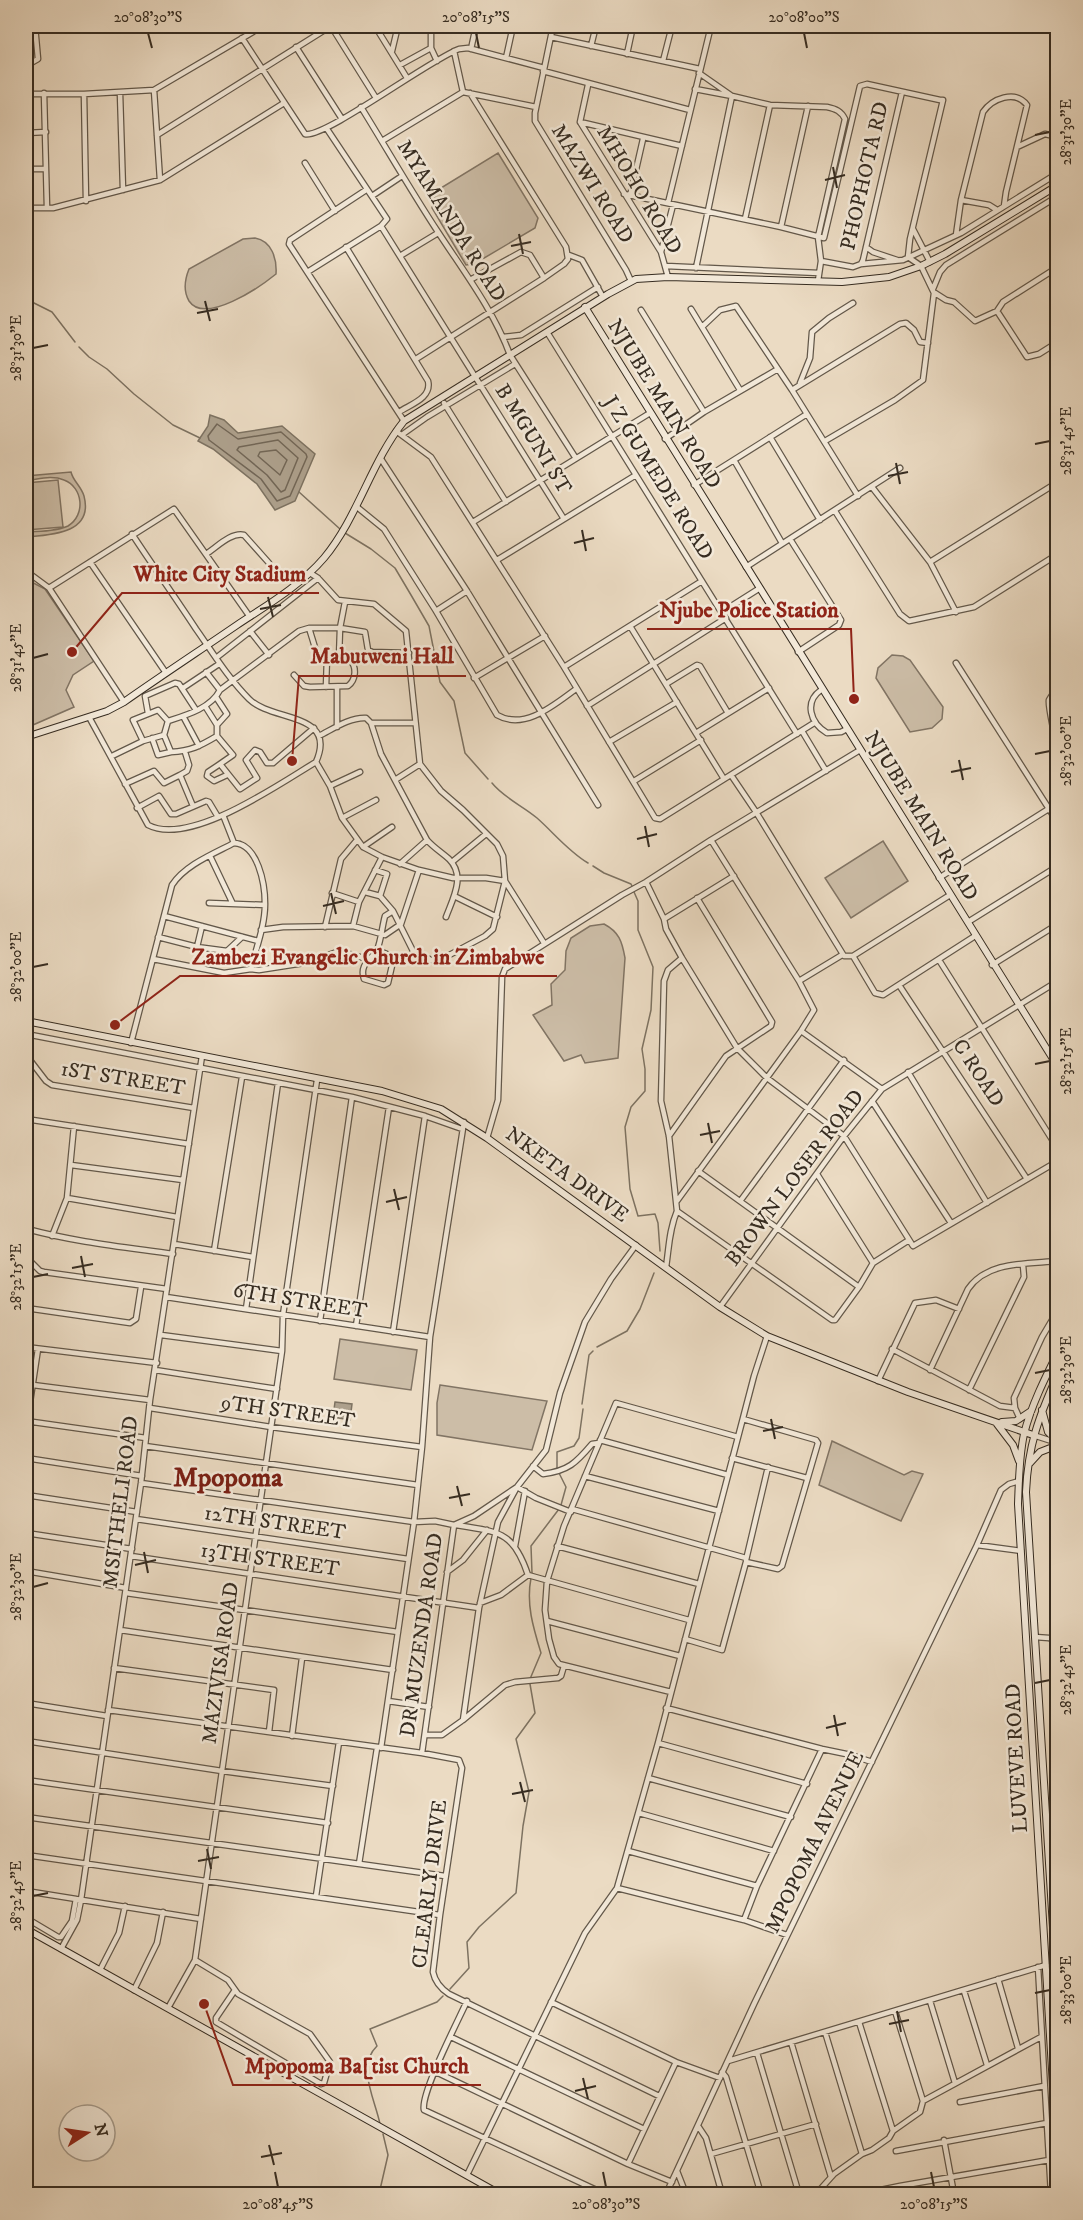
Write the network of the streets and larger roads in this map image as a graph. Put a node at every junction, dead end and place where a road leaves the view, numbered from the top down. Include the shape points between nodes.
1 (34, 26) edge
2 (263, 26) edge
3 (331, 26) edge
4 (375, 26) edge
5 (398, 26) edge
6 (431, 26) edge
7 (476, 26) edge
8 (513, 26) edge
9 (553, 26) edge
10 (596, 26) edge
11 (633, 26) edge
12 (672, 26) edge
13 (711, 26) edge
14 (551, 37) junction
15 (242, 38) junction
16 (591, 46) junction
17 (296, 47) junction
18 (431, 48) junction
19 (471, 49) junction
20 (392, 51) junction
21 (454, 51) junction
22 (627, 54) junction
23 (506, 58) junction
24 (436, 61) junction
25 (663, 61) junction
26 (26, 63) edge
27 (400, 65) junction
28 (262, 69) junction
29 (543, 70) junction
30 (699, 71) junction
31 (407, 78) junction
32 (588, 85) junction
33 (695, 89) junction
34 (154, 90) junction
35 (463, 92) junction
36 (902, 92) junction
37 (44, 93) junction
38 (120, 93) junction
39 (470, 93) junction
40 (26, 94) edge
41 (84, 94) junction
42 (732, 96) junction
43 (376, 98) junction
44 (284, 103) junction
45 (770, 105) junction
46 (808, 106) junction
47 (361, 107) junction
48 (536, 107) junction
49 (690, 110) junction
50 (342, 119) junction
51 (580, 122) junction
52 (327, 129) junction
53 (46, 132) junction
54 (26, 133) edge
55 (157, 135) junction
56 (1058, 137) edge
57 (644, 139) junction
58 (382, 141) junction
59 (682, 146) junction
60 (1017, 147) junction
61 (305, 163) dead end
62 (26, 169) edge
63 (46, 169) junction
64 (1058, 173) edge
65 (402, 176) junction
66 (160, 180) junction
67 (1058, 185) edge
68 (123, 190) junction
69 (366, 190) junction
70 (627, 195) junction
71 (372, 196) junction
72 (1058, 196) edge
73 (962, 200) junction
74 (86, 201) junction
75 (670, 204) junction
76 (1004, 206) junction
77 (26, 208) edge
78 (46, 208) junction
79 (997, 210) junction
80 (335, 211) junction
81 (707, 213) junction
82 (745, 219) junction
83 (381, 226) junction
84 (781, 227) junction
85 (913, 229) junction
86 (438, 233) junction
87 (956, 235) junction
88 (818, 237) junction
89 (346, 247) junction
90 (866, 247) junction
91 (925, 250) junction
92 (661, 252) junction
93 (568, 255) junction
94 (400, 256) junction
95 (908, 257) junction
96 (821, 261) junction
97 (899, 261) junction
98 (930, 262) junction
99 (859, 265) junction
100 (666, 266) junction
101 (921, 266) junction
102 (1058, 267) edge
103 (696, 268) junction
104 (309, 271) junction
105 (668, 277) junction
106 (818, 277) junction
107 (544, 278) junction
108 (636, 279) junction
109 (470, 280) junction
110 (598, 287) junction
111 (934, 291) junction
112 (603, 297) junction
113 (853, 303) dead end
114 (585, 307) junction
115 (691, 309) dead end
116 (642, 310) dead end
117 (997, 312) junction
118 (489, 313) junction
119 (702, 327) junction
120 (547, 332) junction
121 (451, 337) junction
122 (503, 337) junction
123 (1058, 342) edge
124 (928, 343) junction
125 (510, 355) junction
126 (416, 359) junction
127 (515, 364) junction
128 (778, 369) junction
129 (475, 376) junction
130 (480, 385) junction
131 (799, 385) junction
132 (740, 390) junction
133 (792, 390) junction
134 (441, 398) junction
135 (445, 405) junction
136 (399, 412) junction
137 (704, 412) junction
138 (650, 413) junction
139 (807, 414) junction
140 (404, 421) junction
141 (400, 433) junction
142 (611, 435) junction
143 (770, 437) junction
144 (665, 439) junction
145 (825, 441) junction
146 (575, 457) junction
147 (381, 459) junction
148 (734, 460) junction
149 (900, 468) dead end
150 (636, 475) junction
151 (540, 480) junction
152 (1058, 482) edge
153 (694, 485) junction
154 (872, 487) junction
155 (858, 496) junction
156 (506, 502) junction
157 (357, 507) junction
158 (836, 511) junction
159 (564, 519) junction
160 (820, 520) junction
161 (473, 522) junction
162 (132, 534) junction
163 (790, 539) junction
164 (782, 543) junction
165 (206, 554) junction
166 (1058, 554) edge
167 (497, 560) junction
168 (90, 562) junction
169 (930, 562) junction
170 (269, 563) dead end
171 (746, 567) junction
172 (26, 571) edge
173 (310, 573) junction
174 (318, 578) junction
175 (702, 581) junction
176 (49, 588) junction
177 (760, 588) junction
178 (467, 591) junction
179 (345, 602) junction
180 (436, 611) junction
181 (722, 612) junction
182 (956, 612) junction
183 (250, 617) junction
184 (726, 618) junction
185 (630, 626) junction
186 (309, 628) junction
187 (340, 628) junction
188 (250, 631) junction
189 (544, 636) junction
190 (207, 645) junction
191 (798, 652) junction
192 (409, 653) junction
193 (268, 655) junction
194 (327, 657) junction
195 (216, 658) junction
196 (339, 658) junction
197 (508, 658) junction
198 (956, 663) dead end
199 (219, 664) junction
200 (654, 664) junction
201 (564, 668) junction
202 (206, 672) junction
203 (166, 673) junction
204 (294, 675) dead end
205 (474, 678) junction
206 (233, 680) junction
207 (666, 684) junction
208 (326, 687) junction
209 (337, 687) junction
210 (1058, 687) edge
211 (183, 688) junction
212 (769, 688) junction
213 (576, 689) junction
214 (220, 690) junction
215 (821, 690) junction
216 (216, 697) junction
217 (124, 702) junction
218 (677, 702) junction
219 (205, 706) junction
220 (587, 706) junction
221 (196, 710) junction
222 (148, 713) junction
223 (728, 713) junction
224 (542, 714) junction
225 (183, 716) junction
226 (89, 717) junction
227 (168, 722) junction
228 (370, 723) junction
229 (415, 723) junction
230 (814, 723) junction
231 (217, 725) junction
232 (337, 726) junction
233 (1056, 726) edge
234 (314, 728) junction
235 (847, 729) junction
236 (799, 732) junction
237 (696, 733) junction
238 (164, 735) junction
239 (217, 736) junction
240 (319, 736) junction
241 (26, 737) edge
242 (152, 738) junction
243 (701, 740) junction
244 (143, 741) junction
245 (609, 742) junction
246 (1056, 742) edge
247 (199, 746) junction
248 (860, 750) junction
249 (171, 752) junction
250 (184, 752) junction
251 (112, 756) junction
252 (316, 762) junction
253 (220, 764) junction
254 (420, 764) junction
255 (826, 771) junction
256 (360, 772) dead end
257 (180, 775) junction
258 (227, 775) junction
259 (731, 775) junction
260 (724, 779) junction
261 (395, 780) junction
262 (634, 781) junction
263 (164, 783) junction
264 (125, 784) junction
265 (330, 786) junction
266 (159, 796) junction
267 (376, 801) dead end
268 (1058, 803) edge
269 (598, 805) dead end
270 (193, 806) junction
271 (137, 808) junction
272 (1048, 808) junction
273 (756, 812) junction
274 (221, 816) junction
275 (342, 818) junction
276 (1058, 824) edge
277 (392, 827) dead end
278 (486, 834) junction
279 (357, 840) junction
280 (427, 840) junction
281 (711, 840) junction
282 (234, 843) junction
283 (363, 847) junction
284 (210, 856) junction
285 (382, 857) junction
286 (452, 862) junction
287 (400, 864) junction
288 (1058, 866) edge
289 (375, 870) junction
290 (419, 870) junction
291 (734, 876) junction
292 (939, 878) junction
293 (458, 879) junction
294 (505, 882) junction
295 (646, 882) junction
296 (365, 892) junction
297 (332, 893) junction
298 (950, 895) junction
299 (380, 896) junction
300 (454, 896) junction
301 (697, 898) junction
302 (232, 902) junction
303 (209, 903) dead end
304 (359, 903) junction
305 (265, 904) junction
306 (393, 911) junction
307 (164, 916) junction
308 (446, 917) dead end
309 (497, 917) junction
310 (664, 919) junction
311 (968, 922) junction
312 (401, 924) junction
313 (1058, 924) edge
314 (202, 926) junction
315 (353, 926) junction
316 (325, 927) junction
317 (261, 930) junction
318 (380, 935) junction
319 (975, 936) junction
320 (158, 937) junction
321 (242, 937) junction
322 (258, 941) junction
323 (544, 944) junction
324 (197, 947) junction
325 (377, 950) junction
326 (842, 955) junction
327 (853, 956) junction
328 (682, 958) junction
329 (153, 959) junction
330 (367, 959) junction
331 (939, 960) junction
332 (992, 965) junction
333 (251, 969) junction
334 (799, 981) junction
335 (1058, 981) edge
336 (899, 985) junction
337 (1018, 1006) junction
338 (28, 1022) edge
339 (982, 1028) junction
340 (801, 1031) junction
341 (26, 1036) edge
342 (131, 1043) junction
343 (737, 1048) junction
344 (945, 1052) junction
345 (26, 1055) edge
346 (202, 1056) junction
347 (844, 1060) junction
348 (1057, 1067) edge
349 (200, 1069) junction
350 (908, 1072) junction
351 (242, 1077) junction
352 (767, 1078) junction
353 (317, 1080) junction
354 (278, 1083) junction
355 (882, 1089) junction
356 (316, 1090) junction
357 (352, 1097) junction
358 (872, 1101) junction
359 (389, 1107) junction
360 (194, 1108) junction
361 (810, 1109) junction
362 (425, 1116) junction
363 (26, 1119) edge
364 (74, 1126) junction
365 (463, 1126) junction
366 (669, 1136) junction
367 (844, 1136) junction
368 (487, 1138) junction
369 (189, 1144) junction
370 (1058, 1149) edge
371 (1058, 1161) edge
372 (71, 1165) junction
373 (699, 1171) junction
374 (818, 1173) junction
375 (1027, 1179) junction
376 (183, 1180) junction
377 (67, 1198) junction
378 (741, 1200) junction
379 (677, 1201) junction
380 (987, 1203) junction
381 (26, 1208) edge
382 (678, 1211) junction
383 (177, 1217) junction
384 (26, 1221) edge
385 (951, 1223) junction
386 (777, 1228) junction
387 (26, 1232) edge
388 (52, 1236) junction
389 (909, 1240) junction
390 (174, 1244) junction
391 (636, 1245) junction
392 (214, 1251) junction
393 (173, 1254) junction
394 (26, 1257) edge
395 (253, 1257) junction
396 (1058, 1261) edge
397 (873, 1263) junction
398 (751, 1264) junction
399 (1023, 1265) junction
400 (666, 1267) junction
401 (141, 1287) junction
402 (859, 1287) junction
403 (167, 1290) junction
404 (166, 1297) junction
405 (720, 1307) junction
406 (26, 1308) edge
407 (246, 1309) junction
408 (959, 1309) junction
409 (1058, 1310) edge
410 (283, 1315) junction
411 (320, 1321) junction
412 (356, 1326) junction
413 (393, 1332) junction
414 (161, 1335) junction
415 (767, 1336) junction
416 (430, 1337) junction
417 (26, 1347) edge
418 (38, 1349) junction
419 (891, 1349) junction
420 (282, 1351) junction
421 (1058, 1352) edge
422 (156, 1363) junction
423 (155, 1370) junction
424 (930, 1370) junction
425 (1058, 1374) edge
426 (878, 1381) junction
427 (33, 1385) junction
428 (277, 1389) junction
429 (969, 1390) junction
430 (150, 1401) junction
431 (150, 1408) junction
432 (1015, 1408) junction
433 (1042, 1409) junction
434 (1032, 1411) junction
435 (743, 1419) junction
436 (1020, 1419) junction
437 (27, 1421) edge
438 (995, 1422) junction
439 (271, 1427) junction
440 (26, 1429) edge
441 (1025, 1433) junction
442 (1033, 1436) junction
443 (738, 1437) junction
444 (146, 1438) junction
445 (599, 1441) junction
446 (1058, 1443) edge
447 (145, 1446) junction
448 (422, 1447) junction
449 (26, 1458) edge
450 (732, 1458) junction
451 (1020, 1461) junction
452 (265, 1464) junction
453 (533, 1466) junction
454 (768, 1467) junction
455 (1027, 1468) junction
456 (728, 1475) junction
457 (142, 1476) junction
458 (585, 1476) junction
459 (807, 1478) junction
460 (1019, 1480) junction
461 (141, 1483) junction
462 (418, 1485) junction
463 (517, 1487) junction
464 (525, 1491) junction
465 (26, 1495) edge
466 (261, 1500) junction
467 (571, 1510) junction
468 (718, 1511) junction
469 (137, 1512) junction
470 (136, 1519) junction
471 (414, 1522) junction
472 (454, 1525) junction
473 (487, 1530) junction
474 (495, 1532) junction
475 (26, 1533) edge
476 (255, 1537) junction
477 (557, 1545) junction
478 (977, 1545) junction
479 (515, 1546) junction
480 (709, 1548) junction
481 (132, 1549) junction
482 (1021, 1551) junction
483 (131, 1556) junction
484 (408, 1559) junction
485 (746, 1560) junction
486 (26, 1572) edge
487 (447, 1572) junction
488 (250, 1574) junction
489 (528, 1575) junction
490 (547, 1581) junction
491 (699, 1584) junction
492 (126, 1590) junction
493 (404, 1596) junction
494 (442, 1602) junction
495 (480, 1605) junction
496 (245, 1610) junction
497 (689, 1620) junction
498 (548, 1621) junction
499 (120, 1630) junction
500 (398, 1632) junction
501 (1034, 1637) junction
502 (685, 1639) junction
503 (1058, 1642) edge
504 (240, 1649) junction
505 (680, 1656) junction
506 (302, 1658) junction
507 (564, 1666) junction
508 (114, 1668) junction
509 (393, 1670) junction
510 (234, 1685) junction
511 (671, 1692) junction
512 (388, 1701) junction
513 (26, 1703) edge
514 (429, 1707) junction
515 (666, 1708) junction
516 (108, 1710) junction
517 (107, 1716) junction
518 (463, 1720) junction
519 (228, 1727) junction
520 (269, 1732) junction
521 (425, 1735) junction
522 (292, 1736) junction
523 (26, 1741) edge
524 (339, 1742) junction
525 (658, 1743) junction
526 (379, 1748) junction
527 (822, 1749) junction
528 (422, 1753) junction
529 (102, 1754) junction
530 (872, 1762) junction
531 (222, 1772) junction
532 (648, 1778) junction
533 (26, 1780) edge
534 (807, 1784) junction
535 (333, 1786) junction
536 (97, 1790) junction
537 (217, 1808) junction
538 (639, 1813) junction
539 (26, 1817) edge
540 (791, 1817) junction
541 (328, 1823) junction
542 (91, 1827) junction
543 (212, 1844) junction
544 (628, 1851) junction
545 (774, 1851) junction
546 (26, 1855) edge
547 (323, 1860) junction
548 (86, 1864) junction
549 (359, 1864) junction
550 (445, 1876) junction
551 (207, 1881) junction
552 (757, 1886) junction
553 (617, 1888) junction
554 (26, 1891) edge
555 (316, 1896) junction
556 (78, 1899) junction
557 (125, 1906) junction
558 (163, 1912) junction
559 (440, 1916) junction
560 (26, 1918) edge
561 (201, 1919) junction
562 (744, 1920) junction
563 (26, 1929) edge
564 (787, 1935) junction
565 (61, 1949) junction
566 (195, 1960) junction
567 (1046, 1965) junction
568 (1038, 1967) junction
569 (100, 1971) junction
570 (998, 1979) junction
571 (134, 1990) junction
572 (235, 1990) junction
573 (964, 1990) junction
574 (466, 2001) junction
575 (930, 2001) junction
576 (551, 2002) junction
577 (168, 2008) junction
578 (1058, 2008) edge
579 (895, 2011) junction
580 (859, 2022) junction
581 (825, 2032) junction
582 (535, 2034) junction
583 (451, 2037) junction
584 (1041, 2037) junction
585 (791, 2042) junction
586 (1018, 2048) junction
587 (757, 2053) junction
588 (728, 2061) junction
589 (676, 2062) junction
590 (987, 2065) junction
591 (519, 2069) junction
592 (436, 2072) junction
593 (722, 2072) junction
594 (720, 2078) junction
595 (955, 2083) junction
596 (1044, 2086) junction
597 (659, 2096) junction
598 (923, 2101) junction
599 (960, 2102) dead end
600 (502, 2103) junction
601 (1047, 2123) junction
602 (816, 2124) junction
603 (698, 2126) junction
604 (644, 2129) junction
605 (893, 2131) junction
606 (780, 2133) junction
607 (486, 2138) junction
608 (944, 2140) junction
609 (746, 2143) junction
610 (896, 2151) dead end
611 (711, 2154) junction
612 (862, 2154) junction
613 (1049, 2160) junction
614 (628, 2164) junction
615 (1058, 2169) edge
616 (677, 2171) junction
617 (467, 2175) junction
618 (951, 2176) junction
619 (831, 2177) junction
620 (672, 2182) junction
621 (500, 2194) edge
622 (605, 2194) edge
623 (666, 2194) edge
624 (686, 2194) edge
625 (722, 2194) edge
626 (761, 2194) edge
627 (799, 2194) edge
628 (816, 2194) edge
629 (861, 2194) edge
630 (954, 2194) edge
631 (1051, 2194) edge

1 - 26 street via 39,55 35,61
2 - 15 street
3 - 17 street
3 - 43 street
4 - 20 street
5 - 20 street
6 - 18 street
7 - 19 street
8 - 23 street
9 - 14 street, MAZWI ROAD
10 - 16 street
11 - 22 street
12 - 25 street
13 - 30 street
14 - 16 street
14 - 29 street, MAZWI ROAD
15 - 28 street
15 - 34 street
16 - 22 street
17 - 28 street
17 - 50 street
18 - 24 street
18 - 27 street
19 - 21 street
19 - 23 street
20 - 27 street
21 - 24 street
21 - 35 street
22 - 25 street
23 - 29 street
24 - 31 street
25 - 30 street
27 - 31 street
28 - 44 street
28 - 55 street
29 - 32 street
29 - 48 street, MAZWI ROAD
30 - 33 street
30 - 42 street
31 - 43 street
32 - 49 street
32 - 51 street, MHOHO ROAD
33 - 42 street
33 - 49 street
34 - 38 street
34 - 55 street
35 - 39 street
35 - 58 street
36 - 85 street via 943,100
36 - 88 street via 860,86 826,237
36 - 90 street, PHOPHOTA RD
37 - 40 street
37 - 41 street
37 - 53 street
38 - 41 street
38 - 68 street
39 - 48 street
39 - 93 street
41 - 74 street
42 - 45 street
42 - 81 street
43 - 47 street
44 - 52 street via 304,134
44 - 66 street
45 - 46 street
45 - 82 street
46 - 84 street
46 - 88 street via 837,110 845,119
47 - 50 street
47 - 58 street, MYAMANDA ROAD
48 - 108 street, MAZWI ROAD via 537,126 631,281
49 - 59 street
50 - 52 street
51 - 57 street
51 - 70 street, MHOHO ROAD
52 - 69 street
53 - 54 street
53 - 63 street
55 - 66 street
56 - 60 street via 1045,134
57 - 59 street
57 - 70 street
58 - 65 street, MYAMANDA ROAD
59 - 75 street
60 - 73 street via 1026,105 1020,99 1005,96 984,110
60 - 76 street
61 - 80 street
62 - 63 street
63 - 78 street
64 - 76 street
65 - 71 street
65 - 86 street, MYAMANDA ROAD
66 - 68 street
67 - 98 street
68 - 74 street
69 - 71 street
69 - 80 street
70 - 75 street
70 - 92 street, MHOHO ROAD
71 - 83 street, B MGUNI ST via 387,219
72 - 111 street via 946,265
73 - 79 street
73 - 87 street
74 - 78 street
75 - 81 street
75 - 92 street
76 - 79 street
77 - 78 street
79 - 87 street
80 - 104 street via 289,242
81 - 82 street
81 - 103 street
82 - 84 street
83 - 89 street
83 - 94 street, B MGUNI ST
84 - 88 street
85 - 91 street
85 - 95 street
86 - 94 street
86 - 109 street, MYAMANDA ROAD
87 - 91 street
88 - 96 street
89 - 104 street
89 - 126 street
90 - 97 street
90 - 99 street, PHOPHOTA RD
91 - 95 street
91 - 98 street
92 - 100 street, MHOHO ROAD
93 - 107 street via 564,264
93 - 110 street via 582,260
94 - 121 street, B MGUNI ST
95 - 97 street
95 - 101 street
96 - 99 street
96 - 106 street
97 - 99 street
98 - 101 street
100 - 103 street
100 - 105 street, MHOHO ROAD
101 - 106 street via 875,279
101 - 111 street
102 - 117 street via 1003,302
103 - 106 street
104 - 136 street
105 - 106 street
105 - 108 street
107 - 109 street via 530,255 521,252
107 - 118 street
108 - 112 street
109 - 118 street, MYAMANDA ROAD
110 - 112 street
110 - 122 street via 521,335
111 - 117 street via 954,302 972,320
111 - 124 street
112 - 114 street
113 - 131 street via 812,332 810,358
114 - 120 street
114 - 138 street, NJUBE MAIN ROAD
115 - 119 street
116 - 137 street
117 - 123 street via 1027,357
118 - 121 street
118 - 122 street, MYAMANDA ROAD
119 - 128 street via 720,310 736,306
119 - 132 street
120 - 125 street
120 - 142 street, J Z GUMEDE ROAD
121 - 126 street
121 - 129 street, B MGUNI ST
122 - 125 street, MYAMANDA ROAD
124 - 131 street via 920,342 906,323 900,324
124 - 145 street via 923,380
125 - 127 street, MYAMANDA ROAD
125 - 129 street
126 - 136 street via 429,381 428,392
127 - 130 street
127 - 146 street, MYAMANDA ROAD
128 - 132 street
128 - 133 street
129 - 130 street, B MGUNI ST
129 - 134 street
130 - 135 street
130 - 151 street, B MGUNI ST
131 - 133 street
132 - 137 street
133 - 139 street
134 - 135 street
134 - 140 street
135 - 141 street
135 - 156 street
136 - 140 street
137 - 144 street
138 - 142 street
138 - 144 street, NJUBE MAIN ROAD
139 - 143 street
139 - 145 street
140 - 141 street
141 - 147 street
141 - 161 street via 428,454
142 - 146 street
142 - 150 street, J Z GUMEDE ROAD
143 - 148 street
143 - 160 street
144 - 153 street, NJUBE MAIN ROAD
145 - 155 street
146 - 151 street
147 - 157 street
147 - 178 street
148 - 153 street
148 - 164 street
149 - 154 street
150 - 159 street
150 - 175 street, J Z GUMEDE ROAD
151 - 156 street
151 - 159 street, B MGUNI ST
152 - 169 street
153 - 171 street, NJUBE MAIN ROAD
154 - 155 street
154 - 169 street
155 - 158 street
156 - 161 street
157 - 173 street
157 - 180 street via 384,529
158 - 160 street
158 - 182 street via 905,620
159 - 167 street
160 - 163 street
161 - 167 street
162 - 165 street via 174,508
162 - 168 street
162 - 190 street
163 - 164 street
163 - 191 street via 841,620
164 - 171 street
165 - 170 street via 241,533
165 - 183 street
166 - 182 street via 974,607
167 - 189 street
168 - 176 street
168 - 203 street
169 - 182 street
171 - 177 street, NJUBE MAIN ROAD
172 - 176 street
173 - 174 street
173 - 183 street
174 - 179 street
174 - 188 street
175 - 181 street, J Z GUMEDE ROAD
175 - 185 street
176 - 217 street
177 - 181 street
177 - 191 street, NJUBE MAIN ROAD
178 - 180 street
178 - 197 street
179 - 187 street
179 - 192 street via 374,604 403,627
180 - 205 street
181 - 184 street, J Z GUMEDE ROAD
183 - 190 street
184 - 200 street
184 - 212 street, J Z GUMEDE ROAD
185 - 200 street
185 - 201 street
186 - 187 street
186 - 193 street
186 - 194 street via 316,654
187 - 192 street via 365,632 366,645 372,652
187 - 196 street
188 - 193 street
188 - 195 street
189 - 197 street
189 - 201 street
190 - 195 street
190 - 203 street
191 - 215 street, NJUBE MAIN ROAD
192 - 229 street
193 - 206 street
194 - 196 street
194 - 208 street
195 - 199 street
196 - 209 street via 352,661 355,678 351,685
197 - 205 street
197 - 224 street
198 - 272 street
199 - 202 street
199 - 206 street
200 - 207 street
200 - 220 street
201 - 213 street
202 - 211 street
202 - 214 street
203 - 217 street
204 - 208 street via 304,686
205 - 224 street via 496,716 522,719
206 - 214 street
206 - 234 street via 266,711 298,719
207 - 218 street
207 - 223 street via 700,666
208 - 209 street
209 - 232 street
210 - 233 street via 1049,700
211 - 221 street
211 - 222 street via 175,683 145,696
212 - 223 street
212 - 236 street, J Z GUMEDE ROAD
213 - 220 street
213 - 224 street
214 - 216 street
215 - 230 street via 811,699
215 - 235 street, NJUBE MAIN ROAD
216 - 219 street
216 - 231 street via 227,714
217 - 226 street
218 - 237 street
218 - 245 street
219 - 221 street
219 - 231 street
220 - 245 street
221 - 225 street
222 - 227 street via 158,710
222 - 244 street via 133,720
223 - 237 street
224 - 269 street
225 - 227 street
225 - 247 street
226 - 241 street
226 - 251 street
227 - 238 street
228 - 229 street
228 - 232 street via 360,718
228 - 261 street
229 - 254 street
230 - 235 street via 827,733
230 - 236 street
231 - 239 street
232 - 240 street
233 - 246 street
234 - 240 street
234 - 258 street via 273,763 267,763 255,750 246,760 257,778 242,789
235 - 248 street, NJUBE MAIN ROAD
236 - 255 street, J Z GUMEDE ROAD
236 - 259 street
237 - 243 street
238 - 242 street
238 - 249 street
239 - 247 street
239 - 253 street via 233,754
240 - 252 street via 322,742
242 - 244 street
242 - 249 street via 158,755
243 - 260 street
243 - 262 street
244 - 251 street
245 - 262 street
247 - 250 street
248 - 255 street
248 - 292 street, NJUBE MAIN ROAD
249 - 250 street
250 - 257 street via 189,765
251 - 264 street
252 - 265 street
252 - 274 street
253 - 258 street
253 - 258 street via 207,776 214,781
254 - 261 street
254 - 278 street via 441,791
255 - 273 street
256 - 265 street
257 - 263 street
257 - 270 street
259 - 260 street
259 - 273 street
260 - 262 street via 657,819
261 - 280 street
263 - 264 street via 154,771
263 - 266 street
264 - 271 street
265 - 275 street
266 - 270 street via 171,814
266 - 271 street
267 - 275 street
268 - 272 street
270 - 274 street via 206,801
271 - 274 street via 148,825 162,831 194,828
272 - 276 street
272 - 292 street
273 - 281 street
273 - 326 street
274 - 282 street
275 - 279 street
277 - 283 street
278 - 286 street
278 - 294 street via 503,856
279 - 283 street
279 - 297 street via 341,859
280 - 286 street
280 - 287 street
281 - 291 street
281 - 295 street
282 - 284 street
282 - 305 street via 242,843 254,856
283 - 285 street
284 - 302 street
284 - 307 street via 177,878
285 - 287 street
285 - 289 street
286 - 293 street
287 - 290 street
288 - 311 street
289 - 296 street
289 - 299 street via 387,876
290 - 293 street
290 - 312 street
291 - 301 street
291 - 334 street
292 - 298 street, NJUBE MAIN ROAD
293 - 294 street
293 - 300 street
294 - 309 street
294 - 323 street
295 - 310 street
295 - 323 street
296 - 299 street
296 - 304 street
297 - 304 street
297 - 316 street
298 - 311 street, NJUBE MAIN ROAD
298 - 327 street
299 - 306 street
300 - 308 street
300 - 309 street
301 - 310 street
301 - 343 street via 772,1019 771,1026
302 - 303 street
302 - 305 street
304 - 315 street
305 - 317 street
306 - 312 street
306 - 318 street via 385,916
307 - 314 street
307 - 320 street
309 - 312 street via 491,932 440,960 413,951
310 - 328 street
311 - 319 street, NJUBE MAIN ROAD
312 - 318 street
313 - 332 street
314 - 321 street
314 - 324 street
315 - 316 street
315 - 318 street
316 - 317 street
317 - 322 street
318 - 325 street
319 - 331 street
319 - 332 street, NJUBE MAIN ROAD
320 - 324 street
320 - 329 street
321 - 322 street
321 - 324 street via 227,951
322 - 333 street
323 - 368 street via 503,972 498,1100
325 - 330 street
325 - 330 street via 394,957 387,984 362,977
326 - 327 street
326 - 334 street
327 - 336 street via 875,993 883,995
328 - 343 street
328 - 366 street via 668,970 664,981 661,1101
329 - 333 street via 224,973
329 - 342 street
330 - 333 street via 340,951 304,963
331 - 336 street
331 - 339 street
332 - 337 street, NJUBE MAIN ROAD
334 - 340 street via 814,1010
335 - 337 street, BROWN LOSER ROAD
336 - 344 street, C ROAD
337 - 339 street, BROWN LOSER ROAD
337 - 348 street, NJUBE MAIN ROAD
338 - 341 street
338 - 342 street, NKETA DRIVE
339 - 344 street, BROWN LOSER ROAD
339 - 370 street
340 - 347 street
340 - 352 street
341 - 349 street
342 - 346 street, NKETA DRIVE
343 - 352 street
343 - 366 street via 726,1056
344 - 350 street, BROWN LOSER ROAD
344 - 375 street, C ROAD
345 - 360 street, 1ST STREET via 52,1085
346 - 349 street, MSITHELI ROAD
346 - 353 street, NKETA DRIVE
347 - 355 street
347 - 361 street
349 - 351 street
349 - 360 street, MSITHELI ROAD
350 - 355 street, BROWN LOSER ROAD
350 - 380 street
351 - 354 street
351 - 392 street
352 - 361 street
352 - 373 street
353 - 356 street, MAZIVISA ROAD
353 - 365 street, NKETA DRIVE via 412,1099 441,1109
354 - 356 street
354 - 395 street
355 - 358 street, BROWN LOSER ROAD
356 - 357 street
356 - 410 street, MAZIVISA ROAD
357 - 359 street
357 - 411 street
358 - 367 street, BROWN LOSER ROAD
358 - 385 street
359 - 362 street
359 - 412 street
360 - 369 street, MSITHELI ROAD
361 - 367 street
361 - 378 street
362 - 365 street
362 - 413 street
363 - 364 street
364 - 369 street
364 - 372 street
365 - 368 street, NKETA DRIVE
365 - 416 street
366 - 379 street
367 - 374 street, BROWN LOSER ROAD
367 - 389 street
368 - 391 street, NKETA DRIVE
369 - 376 street, MSITHELI ROAD
371 - 375 street
372 - 376 street
372 - 377 street
373 - 378 street
373 - 379 street
374 - 386 street, BROWN LOSER ROAD
374 - 397 street
375 - 380 street
376 - 383 street, MSITHELI ROAD
377 - 383 street
377 - 388 street
378 - 386 street
379 - 382 street
380 - 385 street
381 - 384 street
382 - 398 street
382 - 400 street via 670,1233
383 - 390 street, MSITHELI ROAD
384 - 387 street
385 - 389 street via 916,1245 912,1246
386 - 398 street, BROWN LOSER ROAD
386 - 402 street
387 - 388 street
388 - 393 street
389 - 397 street
390 - 392 street
390 - 393 street, MSITHELI ROAD
391 - 400 street, NKETA DRIVE
391 - 453 street via 585,1322 560,1393 546,1450
392 - 395 street
393 - 403 street, MSITHELI ROAD
394 - 401 street via 40,1271
395 - 407 street
396 - 399 street
397 - 402 street
398 - 402 street via 832,1320
398 - 405 street, BROWN LOSER ROAD
399 - 408 street via 997,1268 975,1280
399 - 429 street via 1024,1277
400 - 405 street, NKETA DRIVE
401 - 403 street
401 - 406 street via 136,1319 129,1323
403 - 404 street, MSITHELI ROAD
404 - 407 street, 6TH STREET
404 - 414 street, MSITHELI ROAD
405 - 415 street, NKETA DRIVE
407 - 410 street, 6TH STREET
408 - 419 street via 936,1300 915,1303
408 - 424 street
409 - 432 street via 1016,1393
410 - 411 street, 6TH STREET
410 - 420 street, MAZIVISA ROAD
411 - 412 street, 6TH STREET
412 - 413 street, 6TH STREET
413 - 416 street, 6TH STREET
414 - 420 street
414 - 422 street, MSITHELI ROAD
415 - 426 street, NKETA DRIVE
415 - 435 street
416 - 448 street
417 - 418 street
418 - 422 street
418 - 427 street
419 - 424 street
419 - 426 street
420 - 428 street, MAZIVISA ROAD
421 - 434 street, LUVEVE ROAD
422 - 423 street, MSITHELI ROAD
423 - 428 street
423 - 430 street, MSITHELI ROAD
424 - 429 street
425 - 433 street, LUVEVE ROAD
426 - 438 street, NKETA DRIVE
427 - 430 street
427 - 437 street
428 - 439 street, MAZIVISA ROAD
429 - 432 street via 1000,1406
430 - 431 street, MSITHELI ROAD
431 - 439 street, 9TH STREET
431 - 444 street, MSITHELI ROAD
432 - 436 street
433 - 442 street, LUVEVE ROAD
433 - 446 street via 1048,1432
434 - 436 street
434 - 441 street, LUVEVE ROAD
435 - 443 street
435 - 459 street via 817,1441
436 - 438 street
437 - 440 street
437 - 444 street
438 - 441 street, NKETA DRIVE
438 - 451 street
439 - 448 street, 9TH STREET
439 - 452 street, MAZIVISA ROAD
441 - 442 street, NKETA DRIVE
441 - 451 street, LUVEVE ROAD
442 - 446 street, NKETA DRIVE
442 - 455 street, LUVEVE ROAD
443 - 445 street via 616,1403
443 - 450 street
444 - 447 street, MSITHELI ROAD
445 - 453 street via 592,1443 566,1469 543,1474
445 - 456 street
445 - 458 street
446 - 455 street via 1036,1455
447 - 452 street
447 - 457 street, MSITHELI ROAD
448 - 462 street
449 - 457 street
450 - 454 street
450 - 456 street
451 - 460 street, LUVEVE ROAD
452 - 462 street
452 - 466 street, MAZIVISA ROAD
453 - 463 street
454 - 459 street
454 - 485 street
455 - 501 street, LUVEVE ROAD
456 - 468 street
457 - 461 street, MSITHELI ROAD
458 - 467 street
458 - 468 street
459 - 485 street via 782,1566 778,1569
460 - 478 street, MPOPOMA AVENUE via 1001,1490
460 - 482 street, LUVEVE ROAD
461 - 466 street, DR MUZENDA ROAD
461 - 469 street, MSITHELI ROAD
462 - 471 street
463 - 464 street
463 - 472 street
463 - 474 street
464 - 467 street
464 - 479 street
465 - 469 street
466 - 471 street, DR MUZENDA ROAD
466 - 476 street, MAZIVISA ROAD
467 - 477 street
467 - 480 street
468 - 480 street
469 - 470 street, MSITHELI ROAD
470 - 476 street, 12TH STREET
470 - 481 street, MSITHELI ROAD
471 - 472 street, DR MUZENDA ROAD
471 - 484 street
472 - 473 street
472 - 487 street, DR MUZENDA ROAD
473 - 474 street
473 - 487 street via 463,1560
474 - 479 street
474 - 495 street
475 - 481 street
476 - 484 street, 12TH STREET
476 - 488 street, MAZIVISA ROAD
477 - 490 street
477 - 491 street
478 - 482 street
478 - 530 street, MPOPOMA AVENUE
479 - 489 street
480 - 485 street
480 - 491 street
481 - 483 street, MSITHELI ROAD
482 - 567 street, LUVEVE ROAD
483 - 488 street, 13TH STREET
483 - 492 street, MSITHELI ROAD
484 - 493 street
485 - 502 street via 724,1648
486 - 492 street
487 - 494 street, DR MUZENDA ROAD
488 - 493 street, 13TH STREET
488 - 496 street, MAZIVISA ROAD
489 - 490 street
489 - 495 street
490 - 497 street
490 - 498 street
491 - 497 street
492 - 496 street
492 - 499 street, MSITHELI ROAD
493 - 494 street, 13TH STREET
493 - 500 street
494 - 495 street, 13TH STREET
494 - 514 street, DR MUZENDA ROAD
495 - 518 street
496 - 500 street
496 - 504 street, MAZIVISA ROAD
497 - 502 street
498 - 505 street
498 - 507 street via 551,1651
499 - 504 street
499 - 508 street, MSITHELI ROAD
500 - 509 street
501 - 503 street
501 - 578 street, LUVEVE ROAD
502 - 505 street
504 - 506 street
504 - 510 street, MAZIVISA ROAD
505 - 511 street
506 - 509 street
506 - 522 street
507 - 511 street
507 - 518 street via 558,1678 505,1685
508 - 510 street
508 - 516 street, MSITHELI ROAD
509 - 512 street
510 - 519 street, MAZIVISA ROAD
510 - 520 street via 274,1690
511 - 515 street
512 - 514 street
512 - 526 street
513 - 517 street
514 - 521 street, DR MUZENDA ROAD
515 - 525 street
515 - 527 street
516 - 517 street, MSITHELI ROAD
516 - 519 street, CLEARLY DRIVE
517 - 529 street, MSITHELI ROAD
518 - 521 street via 442,1735
519 - 520 street, CLEARLY DRIVE
519 - 531 street, MAZIVISA ROAD
520 - 522 street, CLEARLY DRIVE
521 - 528 street, DR MUZENDA ROAD
522 - 524 street, CLEARLY DRIVE
523 - 529 street
524 - 526 street, CLEARLY DRIVE
524 - 535 street
525 - 532 street
525 - 534 street
526 - 528 street, CLEARLY DRIVE
526 - 549 street
527 - 530 street
527 - 534 street
528 - 550 street, CLEARLY DRIVE via 455,1759 461,1764
529 - 531 street
529 - 536 street, MSITHELI ROAD
530 - 564 street, MPOPOMA AVENUE
531 - 535 street
531 - 537 street, MAZIVISA ROAD
532 - 538 street
532 - 540 street
533 - 536 street
534 - 540 street
535 - 541 street
536 - 537 street
536 - 542 street, MSITHELI ROAD
537 - 541 street
537 - 543 street, MAZIVISA ROAD
538 - 544 street
538 - 545 street
539 - 542 street
540 - 545 street
541 - 547 street
542 - 543 street
542 - 548 street, MSITHELI ROAD
543 - 547 street
543 - 551 street, MAZIVISA ROAD
544 - 552 street
544 - 553 street
545 - 552 street
546 - 548 street
547 - 549 street
547 - 555 street
548 - 551 street
548 - 556 street, MSITHELI ROAD
549 - 550 street
550 - 559 street, CLEARLY DRIVE
551 - 555 street
551 - 561 street, MAZIVISA ROAD
552 - 562 street
553 - 562 street
553 - 576 street via 585,1933
554 - 556 street
555 - 559 street
556 - 557 street
556 - 560 street via 72,1921 61,1937
556 - 565 street, MSITHELI ROAD via 77,1920
557 - 558 street
557 - 569 street via 119,1933
558 - 561 street
558 - 571 street via 157,1943
559 - 574 street, CLEARLY DRIVE via 434,1979 442,1990
561 - 566 street, MAZIVISA ROAD
562 - 564 street
563 - 565 street
564 - 588 street, MPOPOMA AVENUE
565 - 569 street
566 - 572 street via 228,1980
566 - 577 street, MAZIVISA ROAD
567 - 568 street
567 - 615 street, LUVEVE ROAD
568 - 570 street
568 - 584 street
569 - 571 street
570 - 573 street
570 - 586 street
571 - 577 street
572 - 572 street via 311,2035 330,2062 324,2084 217,2024 216,2018
573 - 575 street
573 - 590 street
574 - 582 street, CLEARLY DRIVE
574 - 583 street
575 - 579 street
575 - 595 street
576 - 582 street
576 - 589 street
577 - 617 street
579 - 580 street
579 - 598 street
580 - 581 street
580 - 605 street
581 - 585 street
581 - 612 street
582 - 591 street
582 - 597 street, CLEARLY DRIVE
583 - 591 street
583 - 592 street
584 - 586 street
584 - 596 street
585 - 587 street
585 - 602 street
586 - 590 street
587 - 588 street
587 - 606 street
588 - 593 street, MPOPOMA AVENUE
589 - 594 street
589 - 597 street
590 - 595 street
591 - 600 street
591 - 604 street
592 - 600 street
592 - 607 street via 423,2103 424,2110
593 - 594 street, MPOPOMA AVENUE
593 - 609 street
594 - 603 street, MPOPOMA AVENUE
595 - 598 street
596 - 599 street
596 - 601 street
597 - 604 street
598 - 605 street via 920,2112
600 - 607 street
600 - 614 street
601 - 608 street
601 - 613 street
602 - 606 street
602 - 619 street
603 - 611 street
603 - 616 street, MPOPOMA AVENUE
604 - 614 street
605 - 612 street via 889,2138
606 - 609 street
606 - 627 street
607 - 617 street
607 - 622 street
608 - 610 street
608 - 618 street
609 - 611 street
609 - 626 street
611 - 625 street
612 - 619 street
613 - 618 street
613 - 631 street
614 - 620 street
616 - 620 street, MPOPOMA AVENUE
616 - 624 street
617 - 621 street
618 - 629 street
618 - 630 street
619 - 628 street
620 - 623 street, MPOPOMA AVENUE

